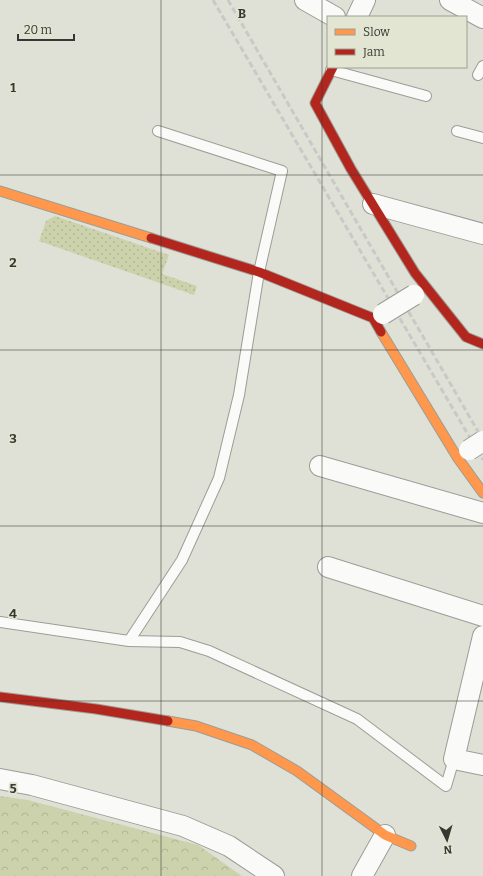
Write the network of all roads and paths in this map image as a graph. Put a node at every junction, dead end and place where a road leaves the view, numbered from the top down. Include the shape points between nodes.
1 (305, 0) edge
2 (365, 0) edge
3 (450, 0) edge
4 (333, 16) edge
5 (357, 16) edge
6 (483, 18) edge
7 (332, 68) edge
8 (426, 96) dead end
9 (158, 131) dead end
10 (457, 131) dead end
11 (483, 138) edge
12 (0, 191) edge
13 (373, 204) junction
14 (483, 234) edge
15 (259, 272) junction
16 (420, 291) junction
17 (378, 316) junction
18 (483, 344) edge
19 (470, 449) edge
20 (320, 466) dead end
21 (483, 494) edge
22 (483, 513) edge
23 (328, 567) dead end
24 (483, 616) edge
25 (0, 622) edge
26 (483, 636) edge
27 (129, 641) junction
28 (0, 697) edge
29 (454, 759) junction
30 (483, 765) edge
31 (0, 779) edge
32 (385, 835) junction
33 (411, 846) dead end
34 (274, 876) edge
35 (362, 876) edge

1 - 4 street
2 - 5 street
3 - 6 street
7 - 8 lane
7 - 13 street via 315,103
9 - 15 lane via 282,171
10 - 11 lane
12 - 15 street
13 - 14 street
13 - 16 street
15 - 17 street
15 - 27 lane via 239,395 219,478 182,560
16 - 17 street, bridge
16 - 18 street via 466,337
17 - 19 street
19 - 21 street
20 - 22 street
23 - 24 street
25 - 27 lane
26 - 29 street
27 - 29 lane via 180,642 209,651 261,674 357,720 446,786
28 - 32 street via 96,708 196,726 252,745 297,771
29 - 30 street
31 - 34 street via 32,785 183,826 229,846
32 - 33 street
32 - 35 street

